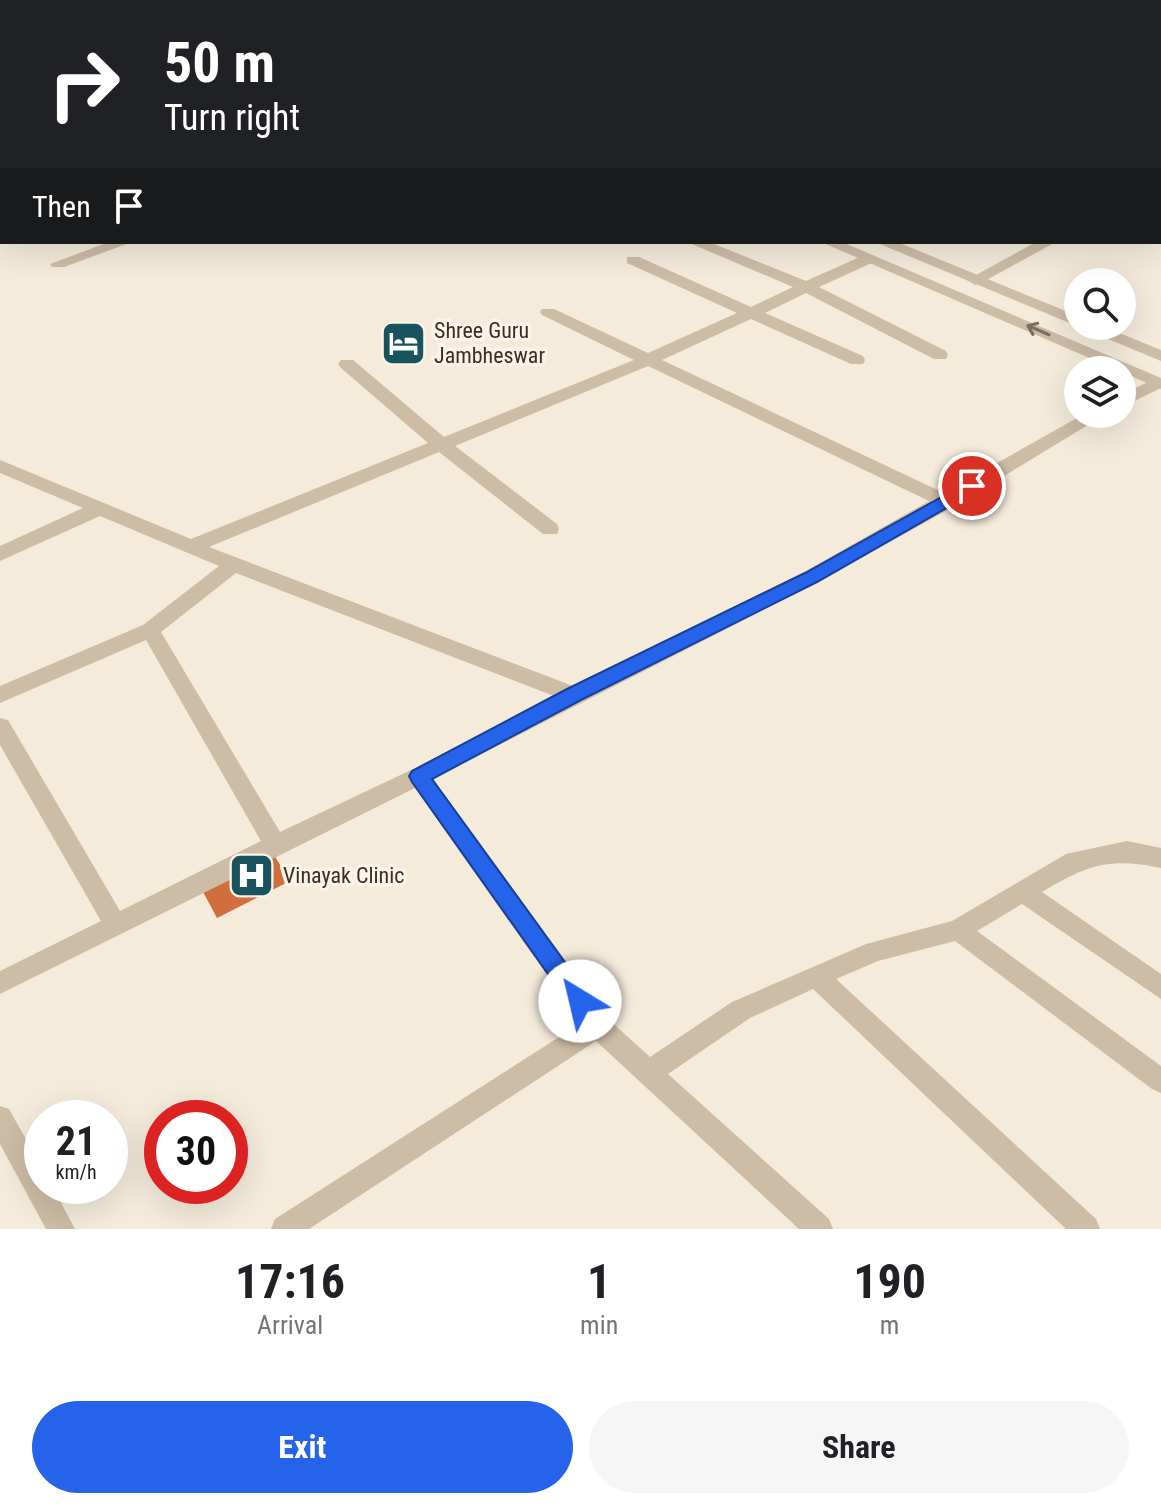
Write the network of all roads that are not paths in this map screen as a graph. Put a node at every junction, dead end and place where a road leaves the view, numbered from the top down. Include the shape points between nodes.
1 (118, 244) edge
2 (700, 244) edge
3 (834, 244) edge
4 (888, 244) edge
5 (1044, 244) edge
6 (868, 259) junction
7 (633, 260) dead end
8 (58, 264) dead end
9 (975, 280) junction
10 (806, 287) junction
11 (548, 312) dead end
12 (750, 313) junction
13 (1064, 316) edge
14 (1122, 340) edge
15 (940, 355) dead end
16 (1161, 356) edge
17 (648, 360) junction
18 (857, 360) dead end
19 (347, 364) dead end
20 (1159, 384) edge
21 (1136, 395) edge
22 (1073, 428) edge
23 (441, 444) junction
24 (0, 466) edge
25 (946, 502) junction
26 (100, 508) junction
27 (550, 529) dead end
28 (190, 547) junction
29 (0, 554) edge
30 (234, 565) junction
31 (150, 630) junction
32 (0, 695) edge
33 (574, 695) junction
34 (0, 726) edge
35 (419, 776) junction
36 (275, 845) junction
37 (1161, 858) edge
38 (1021, 890) junction
39 (116, 925) junction
40 (958, 930) junction
41 (816, 976) junction
42 (0, 983) edge
43 (1161, 988) edge
44 (598, 1026) junction
45 (650, 1072) junction
46 (1161, 1081) edge
47 (0, 1118) edge
48 (61, 1229) edge
49 (285, 1229) edge
50 (819, 1229) edge
51 (1086, 1229) edge

1 - 8 street
2 - 10 street
3 - 6 street
4 - 9 street
5 - 9 street
6 - 10 street
20 -> 6 street
7 - 12 street
9 - 13 street
10 - 12 street
10 - 15 street
11 - 17 street
12 - 17 street
12 - 18 street
14 - 16 street
17 - 23 street
17 - 25 street
19 - 23 street
20 - 21 street
22 - 25 street
23 - 27 street
23 - 28 street
24 - 26 street
25 - 33 street via 811,577
26 - 28 street
26 - 29 street
28 - 30 street
30 - 31 street
30 - 33 street
31 - 32 street
31 - 36 street
33 - 35 street
34 - 39 street
35 - 36 street
35 - 44 street
36 - 39 street
37 - 38 street via 1127,851 1074,861
38 - 40 street
38 - 43 street
39 - 42 street
40 - 41 street via 874,951
40 - 46 street
41 - 45 street via 741,1010
41 - 51 street
44 - 45 street
44 - 49 street
45 - 50 street
47 - 48 street

